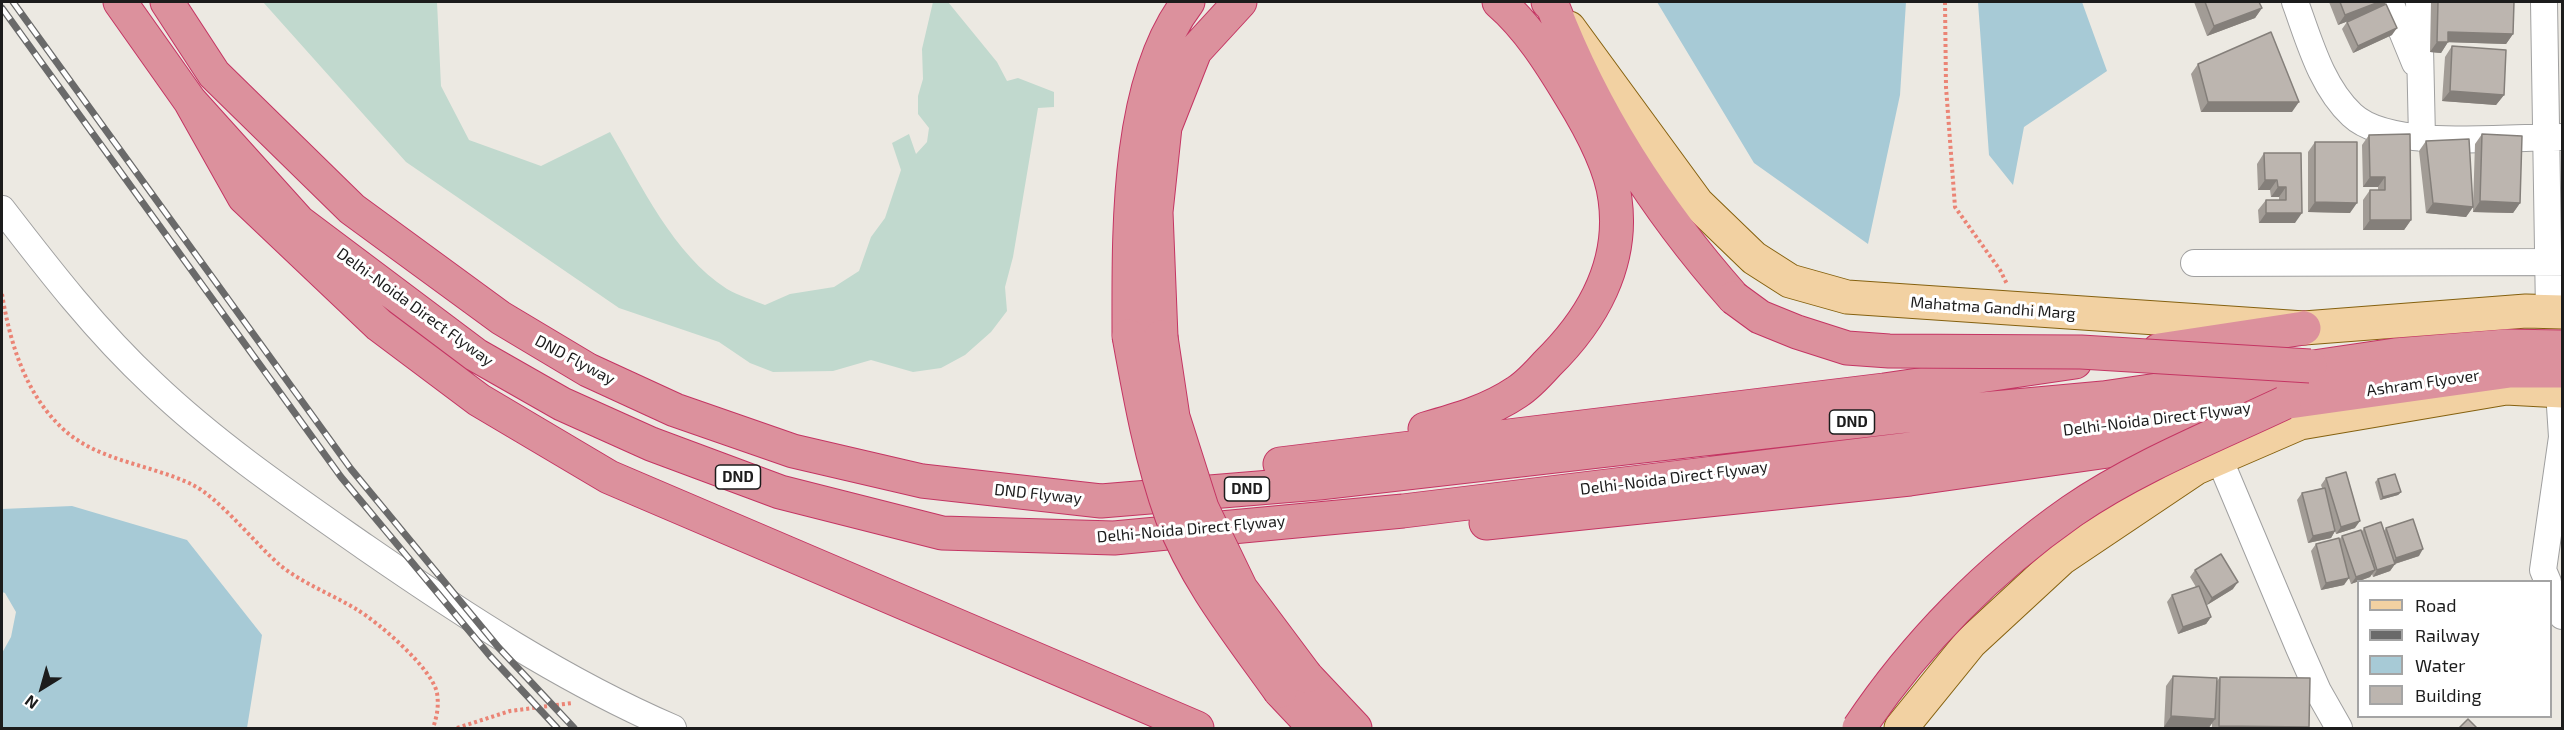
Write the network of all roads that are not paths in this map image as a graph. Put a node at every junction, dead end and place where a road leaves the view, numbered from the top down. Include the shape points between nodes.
1 (120, 2) edge
2 (167, 2) edge
3 (1188, 2) edge
4 (1240, 2) edge
5 (1499, 2) edge
6 (2295, 2) edge
7 (2390, 2) edge
8 (2419, 2) edge
9 (2544, 2) edge
10 (1551, 4) edge
11 (2421, 77) junction
12 (190, 101) junction
13 (2554, 137) edge
14 (2422, 138) junction
15 (2, 209) edge
16 (2556, 262) edge
17 (2194, 263) dead end
18 (2556, 312) edge
19 (2304, 328) junction
20 (1145, 336) junction
21 (2562, 347) edge
22 (2310, 366) junction
23 (2561, 384) edge
24 (2292, 413) junction
25 (2219, 458) junction
26 (1280, 464) junction
27 (1101, 501) junction
28 (1245, 525) junction
29 (2547, 580) edge
30 (2552, 593) edge
31 (2562, 616) edge
32 (1293, 683) junction
33 (673, 729) edge
34 (1197, 729) edge
35 (1315, 729) edge
36 (1355, 729) edge
37 (1859, 729) edge
38 (1901, 729) edge
39 (2339, 729) edge

1 - 12 highway
2 - 27 highway, DND Flyway via 214,74 352,210 501,318 588,370 675,410 793,451 922,481
3 - 20 highway via 1158,58 1140,133 1129,264
4 - 20 highway via 1196,51 1166,127
5 - 26 highway via 1547,57 1592,132 1615,197 1617,226 1605,287 1567,345 1518,392 1471,416
6 - 14 street via 2333,93 2353,116 2378,132
7 - 11 street
8 - 11 street
9 - 13 street
10 - 19 main road, Mahatma Gandhi Marg via 1697,203 1754,258 1790,281 1847,297
10 - 22 highway, bridge via 1575,63 1640,179 1734,298 1760,317 1847,348 2081,352
11 - 14 street
12 - 28 highway, Delhi-Noida Direct Flyway / DND via 299,222 476,355 562,404 651,444 780,492 942,533 1114,538
12 - 34 highway via 244,197 379,325 479,400 609,477
13 - 14 street
13 - 16 street
15 - 33 street via 74,303 152,383 219,440 304,505 434,594 524,650
16 - 17 street
16 - 18 street
18 - 19 main road, Mahatma Gandhi Marg
19 - 26 highway via 1884,390
20 - 32 highway, bridge via 1202,508
21 - 22 highway, Ashram Flyover via 2506,346
22 - 27 highway, Delhi-Noida Direct Flyway / DND, bridge via 2103,398 1895,417 1393,475
23 - 24 highway, Ashram Flyover via 2510,371
23 - 29 street via 2562,437 2543,570
24 - 25 main road
24 - 28 highway, Delhi-Noida Direct Flyway / DND
24 - 28 highway via 1910,479 1347,538
24 - 37 highway, bridge via 2154,464 2073,510 2001,566 1948,617 1878,699
25 - 38 main road via 2196,468 2062,558 1970,644
25 - 39 street via 2308,670
26 - 27 highway
30 - 31 street
32 - 35 highway
32 - 36 highway

